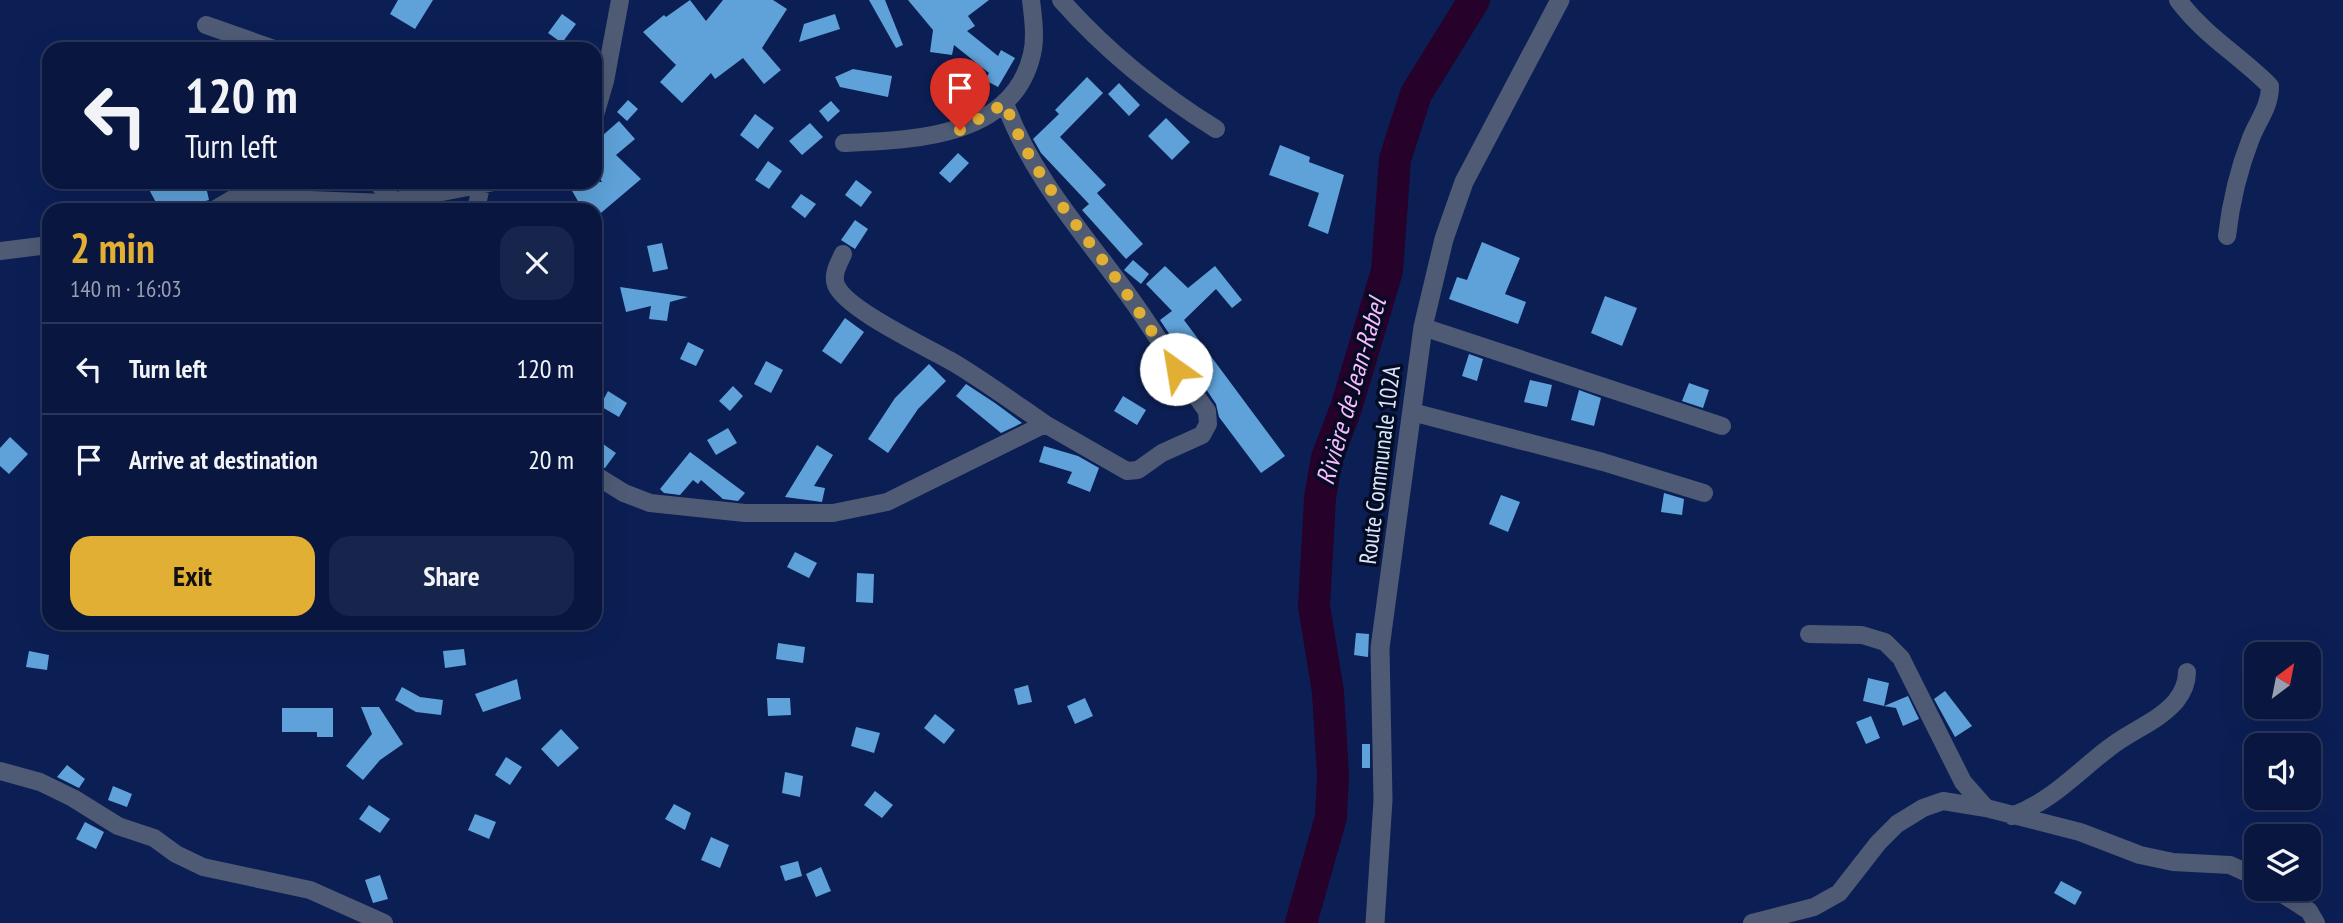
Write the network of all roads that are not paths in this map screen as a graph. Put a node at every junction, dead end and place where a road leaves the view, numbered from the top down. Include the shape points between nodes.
1 (620, 0) edge
2 (1031, 0) edge
3 (1062, 0) edge
4 (1560, 0) edge
5 (2178, 0) edge
6 (206, 25) dead end
7 (254, 42) edge
8 (602, 93) edge
9 (1005, 103) junction
10 (1216, 130) dead end
11 (844, 143) dead end
12 (383, 189) edge
13 (462, 189) edge
14 (394, 202) junction
15 (221, 203) edge
16 (320, 203) edge
17 (320, 203) edge
18 (2227, 236) dead end
19 (42, 246) edge
20 (0, 251) edge
21 (843, 254) dead end
22 (1423, 327) junction
23 (1412, 412) junction
24 (1045, 424) junction
25 (1722, 426) dead end
26 (602, 479) edge
27 (1704, 493) dead end
28 (1809, 634) dead end
29 (2186, 671) dead end
30 (0, 771) edge
31 (1986, 808) junction
32 (2012, 816) junction
33 (2244, 871) edge
34 (2294, 901) edge
35 (384, 923) edge
36 (1375, 923) edge
37 (1752, 923) edge
38 (2316, 923) edge

1 - 8 street
2 - 9 street via 1033,52 1027,71
3 - 10 street via 1153,88
4 - 22 street, Route Communale 102A via 1464,182 1444,239
5 - 18 street via 2206,34 2270,86 2270,98 2232,193
6 - 7 street
9 - 11 street via 960,130 936,137
9 - 24 street via 1025,151 1138,308 1207,411 1208,424 1189,444 1127,471
12 - 14 street
13 - 14 street
14 - 17 street
15 - 16 street via 236,197
19 - 20 street
21 - 24 street via 835,275 843,294 878,321 955,364
22 - 23 street, Route Communale 102A
22 - 25 street
23 - 27 street
23 - 36 street, Route Communale 102A via 1379,658 1383,800
24 - 26 street via 887,502 833,513 745,513 650,503
28 - 31 street via 1862,635 1885,642 1901,659 1963,782
29 - 32 street via 2187,682 2175,702 2111,746 2039,806
30 - 35 street via 62,793 204,867 310,890
31 - 32 street
31 - 37 street via 1943,801 1923,808 1878,843 1839,893 1788,916
32 - 33 street via 2080,832 2140,855 2230,865
34 - 38 street via 2309,911

